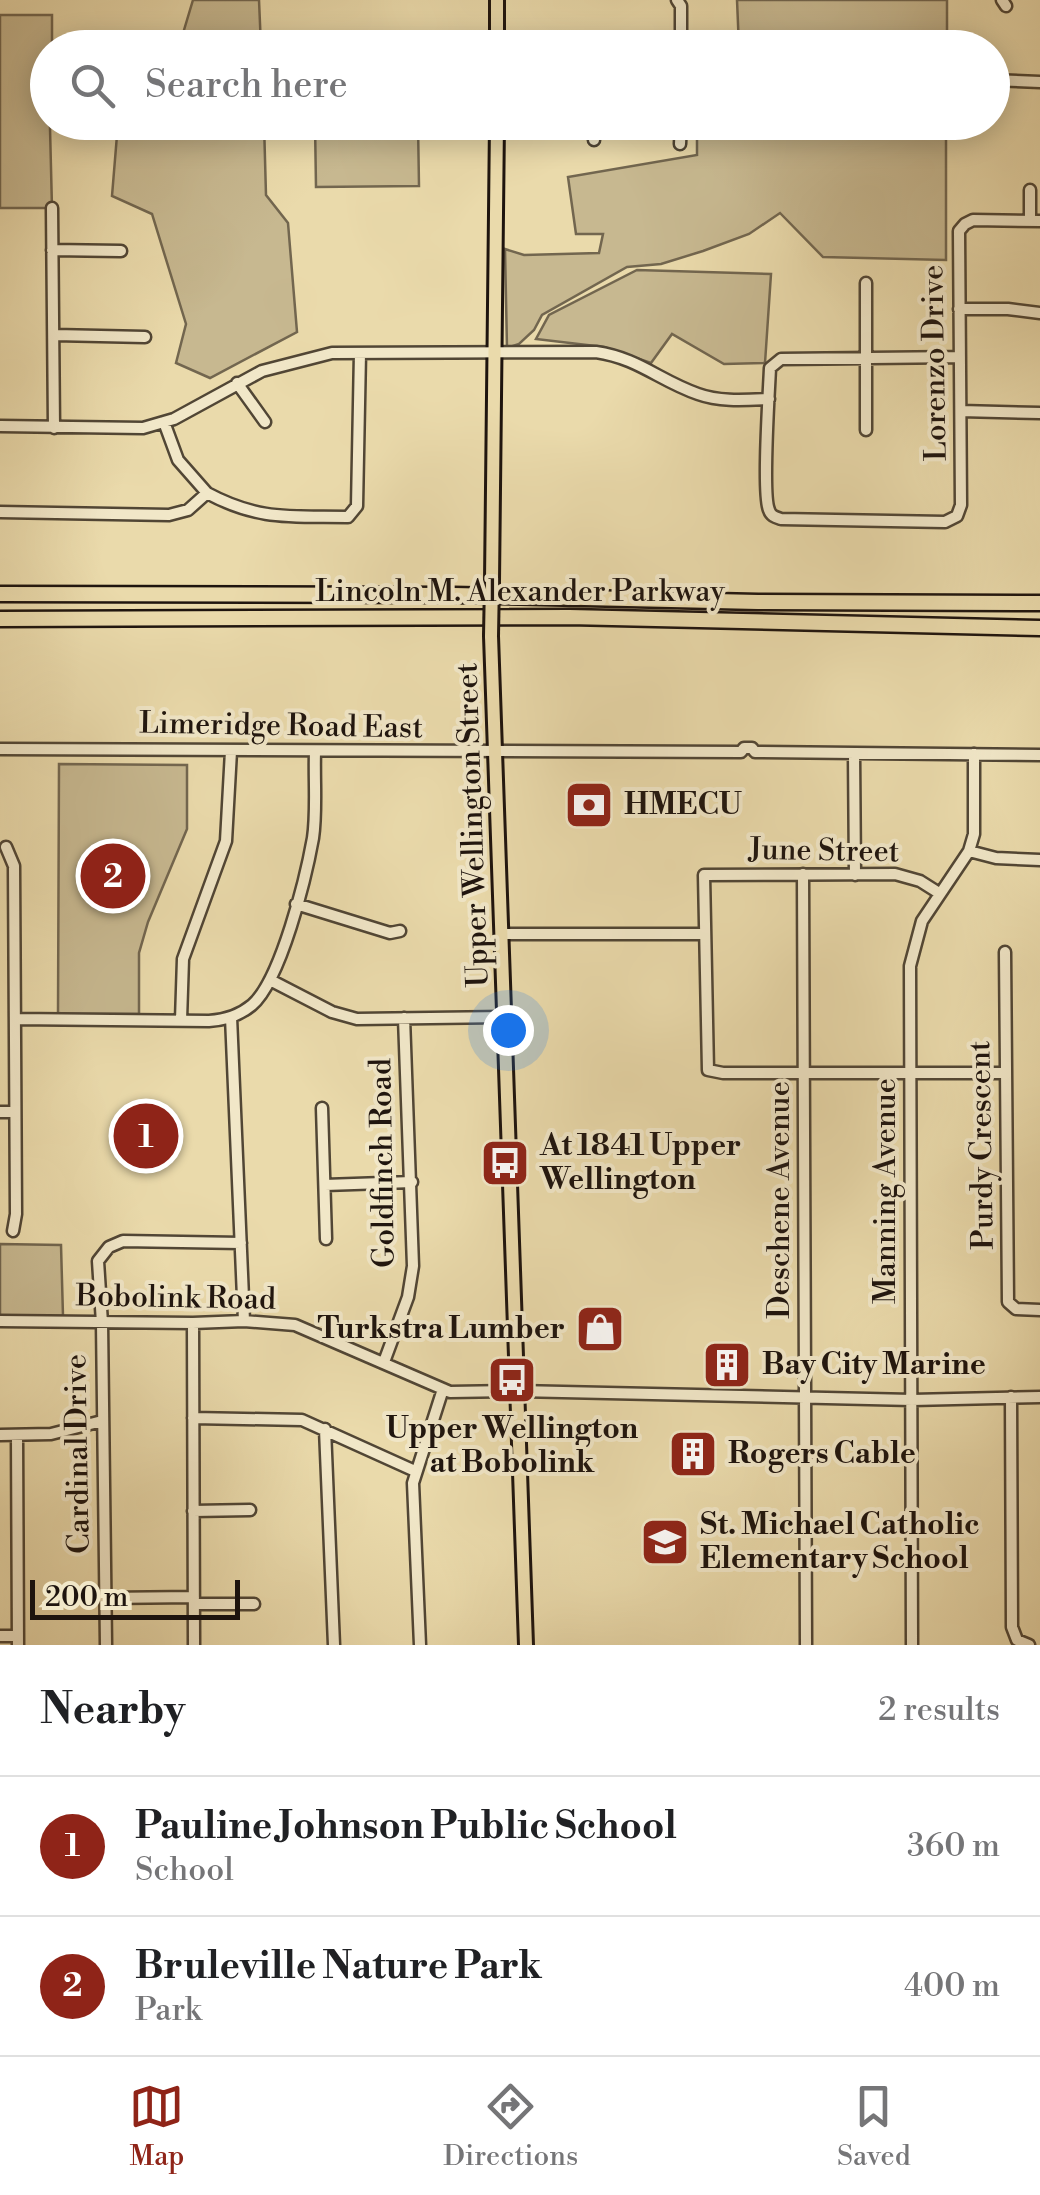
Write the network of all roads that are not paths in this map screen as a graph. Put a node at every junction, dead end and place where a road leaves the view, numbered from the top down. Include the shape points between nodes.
1 (497, 0) edge
2 (677, 0) edge
3 (497, 30) edge
4 (681, 30) edge
5 (1010, 81) edge
6 (1040, 82) edge
7 (497, 140) edge
8 (680, 140) edge
9 (680, 144) dead end
10 (1030, 190) dead end
11 (52, 208) dead end
12 (1035, 221) edge
13 (52, 250) junction
14 (121, 251) dead end
15 (866, 282) dead end
16 (959, 309) junction
17 (1040, 313) edge
18 (55, 335) junction
19 (145, 338) dead end
20 (496, 350) junction
21 (360, 353) junction
22 (865, 358) junction
23 (960, 358) junction
24 (237, 383) junction
25 (768, 399) junction
26 (960, 411) junction
27 (1040, 413) edge
28 (164, 422) junction
29 (265, 422) dead end
30 (0, 426) edge
31 (54, 428) junction
32 (866, 430) dead end
33 (208, 493) junction
34 (0, 512) edge
35 (0, 594) edge
36 (1040, 595) edge
37 (992, 602) junction
38 (1040, 603) edge
39 (0, 622) edge
40 (1033, 628) edge
41 (1040, 636) edge
42 (0, 749) edge
43 (231, 750) junction
44 (315, 752) junction
45 (854, 752) junction
46 (493, 753) junction
47 (974, 754) junction
48 (1040, 755) edge
49 (6, 847) dead end
50 (970, 851) junction
51 (1040, 860) edge
52 (803, 874) junction
53 (855, 874) junction
54 (0, 877) edge
55 (14, 877) junction
56 (939, 893) junction
57 (296, 904) junction
58 (400, 931) dead end
59 (500, 934) junction
60 (705, 934) junction
61 (1004, 952) dead end
62 (272, 980) junction
63 (231, 1017) junction
64 (504, 1017) junction
65 (404, 1018) junction
66 (15, 1019) junction
67 (181, 1020) junction
68 (911, 1072) junction
69 (1006, 1073) junction
70 (806, 1074) junction
71 (322, 1108) dead end
72 (0, 1112) edge
73 (15, 1112) junction
74 (412, 1182) junction
75 (324, 1185) junction
76 (13, 1231) dead end
77 (326, 1239) dead end
78 (241, 1243) junction
79 (1040, 1310) edge
80 (0, 1321) edge
81 (244, 1321) junction
82 (102, 1322) junction
83 (193, 1324) junction
84 (384, 1362) junction
85 (443, 1389) junction
86 (518, 1392) junction
87 (1011, 1397) junction
88 (1040, 1397) edge
89 (806, 1398) junction
90 (912, 1400) junction
91 (193, 1418) junction
92 (102, 1422) junction
93 (326, 1430) junction
94 (0, 1435) edge
95 (17, 1435) junction
96 (415, 1471) junction
97 (250, 1510) dead end
98 (193, 1511) junction
99 (104, 1598) junction
100 (194, 1600) junction
101 (254, 1604) dead end
102 (0, 1636) edge
103 (18, 1641) edge
104 (106, 1645) edge
105 (194, 1645) edge
106 (334, 1645) edge
107 (420, 1645) edge
108 (526, 1645) edge
109 (806, 1645) edge
110 (912, 1645) edge
111 (1029, 1645) edge

1 - 3 main road
2 - 4 street
5 - 6 street
7 - 20 main road, Upper Wellington Street
8 - 9 street
10 - 12 street
11 - 13 street
12 - 16 street, Lorenzo Drive via 963,225
13 - 14 street
13 - 18 street
15 - 22 street
16 - 17 street
16 - 23 street, Lorenzo Drive
18 - 19 street
18 - 31 street
20 - 21 street
20 - 25 street via 620,356 701,396
20 - 46 main road, Upper Wellington Street, bridge
21 - 24 street via 292,361
21 - 33 street via 354,513 268,516
22 - 23 street
22 - 25 street via 781,358 770,368
22 - 32 street
23 - 26 street, Lorenzo Drive
24 - 28 street
24 - 29 street
25 - 26 street, Lorenzo Drive via 768,509 781,519 955,518 962,505
26 - 27 street
28 - 31 street
28 - 33 street via 178,460
30 - 31 street
33 - 34 street via 169,516
35 - 37 highway, Lincoln M. Alexander Parkway
36 - 37 highway
37 - 38 highway, Lincoln M. Alexander Parkway
39 - 40 highway, Lincoln M. Alexander Parkway via 569,618
40 - 41 highway
42 - 43 street, Limeridge Road East
43 - 44 street, Limeridge Road East
43 - 67 street via 226,841 183,959
44 - 46 street, Limeridge Road East
44 - 57 street via 313,836
45 - 46 street, Limeridge Road East
45 - 47 street, Limeridge Road East
45 - 53 street
46 - 59 main road, Upper Wellington Street
47 - 48 street, Limeridge Road East
47 - 50 street
49 - 55 street
50 - 51 street
50 - 56 street, Manning Avenue
52 - 53 street, June Street
52 - 60 street, June Street via 704,875
52 - 70 street, Deschene Avenue
53 - 56 street, June Street via 902,876
54 - 55 street
55 - 66 street
56 - 68 street, Manning Avenue via 922,921 910,966
57 - 58 street
57 - 62 street
59 - 60 street
59 - 64 main road, Upper Wellington Street
60 - 70 street via 708,1070
61 - 69 street, Purdy Crescent
62 - 63 street via 250,1007
62 - 65 street via 332,1012
63 - 67 street
63 - 78 street
64 - 65 street
64 - 86 main road, Upper Wellington Street
65 - 74 street, Goldfinch Road
66 - 67 street
66 - 73 street
68 - 69 street
68 - 70 street
68 - 90 street, Manning Avenue
69 - 79 street, Purdy Crescent via 1008,1302
70 - 89 street, Deschene Avenue
71 - 75 street
72 - 73 street
73 - 76 street
74 - 75 street
74 - 84 street, Goldfinch Road via 414,1266
75 - 77 street
78 - 81 street
78 - 82 street, Cardinal Drive via 123,1241 109,1247 98,1261
80 - 82 street, Bobolink Road
81 - 83 street, Bobolink Road
81 - 84 street, Bobolink Road via 295,1325
82 - 83 street, Bobolink Road
82 - 92 street, Cardinal Drive
83 - 91 street
84 - 85 street, Bobolink Road
85 - 86 street, Bobolink Road
85 - 96 street
86 - 89 street, Bobolink Road
86 - 108 main road, Upper Wellington Street
87 - 88 street, Bobolink Road
87 - 90 street, Bobolink Road
87 - 111 street via 1012,1627
89 - 90 street, Bobolink Road
89 - 109 street, Deschene Avenue
90 - 110 street, Manning Avenue
91 - 93 street via 292,1419
91 - 98 street
92 - 95 street
92 - 99 street, Cardinal Drive
93 - 96 street
93 - 106 street
94 - 95 street
95 - 103 street
96 - 107 street
97 - 98 street
98 - 100 street
99 - 100 street
99 - 104 street, Cardinal Drive
100 - 101 street
100 - 105 street
102 - 103 street

